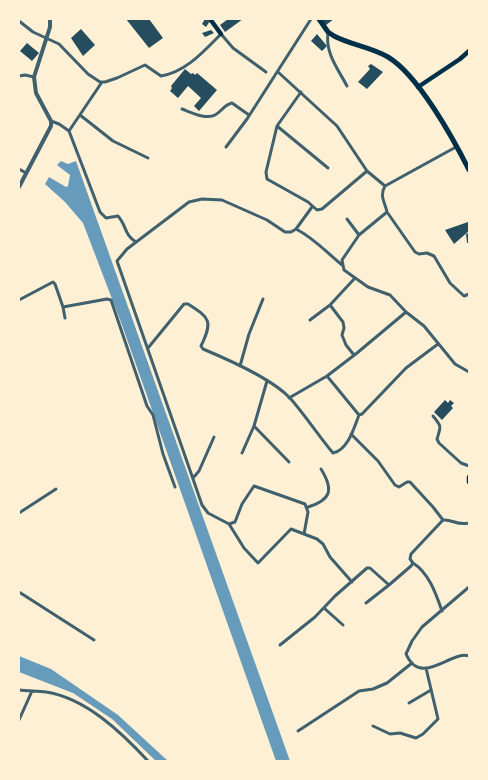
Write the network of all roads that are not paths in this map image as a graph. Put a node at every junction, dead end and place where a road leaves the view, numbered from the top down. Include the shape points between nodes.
1 (50, 19) edge
2 (210, 19) edge
3 (311, 19) edge
4 (319, 19) edge
5 (19, 21) edge
6 (328, 32) junction
7 (221, 34) junction
8 (46, 38) junction
9 (469, 51) edge
10 (266, 72) dead end
11 (278, 72) junction
12 (19, 76) edge
13 (34, 77) junction
14 (102, 82) junction
15 (348, 86) dead end
16 (418, 87) junction
17 (301, 92) junction
18 (182, 109) dead end
19 (80, 115) junction
20 (249, 115) junction
21 (51, 121) junction
22 (277, 126) junction
23 (69, 131) junction
24 (226, 147) dead end
25 (456, 147) junction
26 (148, 158) dead end
27 (328, 168) dead end
28 (19, 169) edge
29 (469, 170) edge
30 (367, 171) junction
31 (26, 173) junction
32 (385, 186) junction
33 (19, 187) edge
34 (312, 207) junction
35 (387, 212) junction
36 (348, 219) dead end
37 (296, 228) junction
38 (359, 235) junction
39 (136, 242) junction
40 (342, 265) junction
41 (354, 278) junction
42 (469, 294) edge
43 (263, 299) dead end
44 (19, 300) edge
45 (330, 305) junction
46 (62, 306) junction
47 (406, 312) junction
48 (66, 318) dead end
49 (310, 320) dead end
50 (438, 344) junction
51 (147, 348) junction
52 (354, 356) junction
53 (240, 366) junction
54 (469, 372) edge
55 (327, 376) junction
56 (267, 381) junction
57 (290, 398) junction
58 (359, 415) junction
59 (433, 416) dead end
60 (254, 426) junction
61 (351, 434) junction
62 (214, 437) dead end
63 (242, 453) dead end
64 (289, 462) dead end
65 (469, 466) edge
66 (321, 469) dead end
67 (469, 476) edge
68 (192, 479) junction
69 (469, 482) edge
70 (175, 487) dead end
71 (56, 489) dead end
72 (308, 508) junction
73 (19, 513) edge
74 (442, 520) junction
75 (469, 523) edge
76 (228, 524) junction
77 (304, 534) junction
78 (413, 563) junction
79 (352, 582) junction
80 (388, 585) junction
81 (469, 587) edge
82 (19, 592) edge
83 (366, 604) dead end
84 (324, 608) junction
85 (442, 611) junction
86 (343, 625) dead end
87 (94, 640) dead end
88 (280, 645) dead end
89 (469, 656) edge
90 (412, 663) junction
91 (426, 668) junction
92 (19, 690) edge
93 (431, 690) junction
94 (32, 691) junction
95 (410, 703) dead end
96 (19, 720) edge
97 (373, 726) dead end
98 (298, 731) dead end
99 (148, 761) edge

1 - 8 street
2 - 7 main road
3 - 11 street
4 - 6 highway
5 - 8 street
6 - 15 street via 329,52
6 - 16 highway via 387,57
7 - 10 street via 233,48
7 - 14 street via 180,70 161,76 145,65
8 - 13 street
8 - 14 street via 59,44 94,80
9 - 16 main road
11 - 17 street
11 - 20 street
12 - 13 street
13 - 21 street via 36,93
14 - 19 street
16 - 25 highway
17 - 22 street
17 - 30 street via 337,126
18 - 20 street via 210,117 232,102
19 - 23 street
19 - 26 street via 113,141
20 - 24 street
21 - 23 street
21 - 31 street
22 - 27 street
22 - 34 street via 267,179
23 - 39 street via 100,212 106,218 118,216 126,234
25 - 29 highway
25 - 32 street
28 - 31 street
30 - 32 street
30 - 34 street via 322,209
31 - 33 street
32 - 35 street via 382,197
34 - 37 street
35 - 38 street
35 - 42 street via 415,252 434,256 450,283 464,296
36 - 38 street
37 - 39 street via 285,232 267,220 222,200 202,199 189,202
37 - 40 street
38 - 40 street
39 - 51 street via 117,261
40 - 41 street
41 - 45 street
41 - 47 street via 390,295
43 - 53 street
44 - 46 street via 53,282
45 - 49 street
45 - 52 street via 343,322 342,335
46 - 48 street
46 - 70 street via 111,300
47 - 50 street via 424,326
47 - 52 street
50 - 54 street via 455,364
50 - 58 street via 406,368
51 - 53 street via 177,311 188,304 207,318 209,324 201,346 203,349
51 - 68 street
52 - 55 street
53 - 56 street
55 - 57 street
55 - 58 street
56 - 57 street
56 - 60 street
57 - 61 street via 333,453 345,444
58 - 61 street
59 - 65 street via 441,428 437,439 439,443
60 - 63 street
60 - 64 street
61 - 74 street via 378,461 395,485 399,488 410,482
62 - 68 street
66 - 72 street via 328,484 328,495 325,500
67 - 69 main road
68 - 76 street via 208,513
71 - 73 street
72 - 76 street via 300,501 254,486 235,522
72 - 77 street
74 - 75 street via 460,525
74 - 78 street via 411,554
76 - 77 street via 258,563 291,529
77 - 79 street via 318,539
78 - 80 street
78 - 85 street via 429,581
79 - 80 street via 368,567
79 - 84 street
80 - 83 street
81 - 85 street
82 - 87 street
84 - 86 street
84 - 88 street
85 - 90 street via 412,641 406,654
89 - 91 street
90 - 91 street
90 - 98 street via 387,683 360,691
91 - 93 street
92 - 94 street
93 - 95 street
93 - 97 street via 438,719 419,738 390,734
94 - 96 street
94 - 99 street via 61,696 100,716

